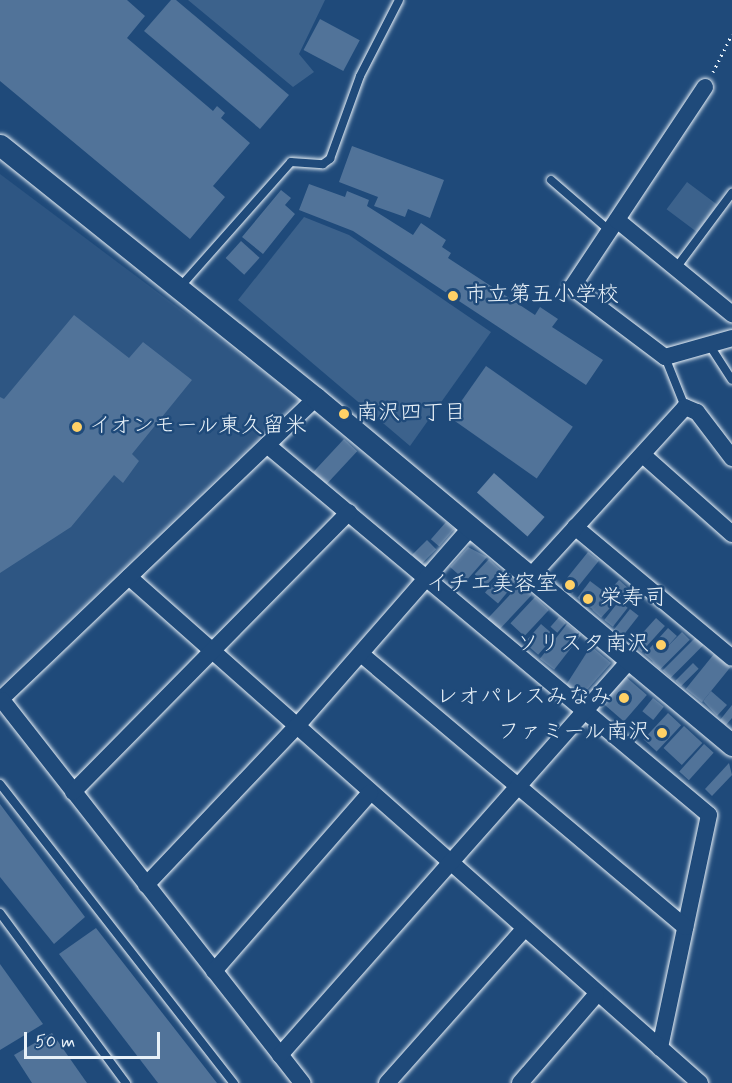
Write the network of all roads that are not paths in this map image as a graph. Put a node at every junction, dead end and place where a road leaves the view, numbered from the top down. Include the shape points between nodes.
1 (399, 0) edge
2 (705, 87) road end
3 (0, 145) edge
4 (551, 180) dead end
5 (732, 193) edge
6 (613, 225) junction
7 (676, 268) junction
8 (180, 287) junction
9 (732, 314) edge
10 (732, 338) edge
11 (710, 346) junction
12 (665, 357) junction
13 (732, 380) edge
14 (316, 398) junction
15 (685, 407) junction
16 (267, 445) junction
17 (642, 455) junction
18 (732, 458) edge
19 (349, 512) junction
20 (471, 527) junction
21 (575, 527) junction
22 (732, 534) edge
23 (129, 577) junction
24 (426, 577) junction
25 (530, 577) junction
26 (212, 651) junction
27 (361, 654) junction
28 (732, 658) edge
29 (630, 660) junction
30 (1, 700) edge
31 (584, 710) junction
32 (296, 727) junction
33 (730, 740) edge
34 (0, 784) edge
35 (518, 787) junction
36 (73, 792) junction
37 (370, 793) junction
38 (452, 864) junction
39 (146, 885) junction
40 (0, 913) edge
41 (685, 927) junction
42 (524, 929) junction
43 (214, 971) junction
44 (596, 995) junction
45 (660, 1048) junction
46 (280, 1055) junction
47 (126, 1083) edge
48 (234, 1083) edge
49 (302, 1083) edge
50 (387, 1083) edge
51 (520, 1083) edge
52 (700, 1083) edge

1 - 8 lane via 360,76 330,159 323,164 291,162
2 - 6 street
3 - 8 street
4 - 6 lane
5 - 7 lane
6 - 7 street
6 - 12 street via 572,287
7 - 9 street
8 - 14 street
10 - 11 street
11 - 12 street
11 - 13 lane
12 - 15 lane
14 - 16 street
14 - 20 street
15 - 17 street
15 - 18 street via 697,412
16 - 19 street
16 - 23 street
17 - 21 street
17 - 22 street
19 - 24 street
19 - 26 street
20 - 24 street
20 - 25 street
21 - 25 street
21 - 28 street
23 - 26 street
23 - 30 street
24 - 27 street
24 - 31 street
25 - 29 street
26 - 32 street
26 - 36 street
27 - 32 street
27 - 35 street
29 - 31 street
29 - 33 street
30 - 36 street
31 - 35 street
31 - 41 street via 709,815
32 - 37 street
32 - 39 street
34 - 48 lane
35 - 38 street
35 - 41 street
36 - 39 street
37 - 38 street
37 - 43 street
38 - 42 street
38 - 46 street
39 - 43 street
40 - 47 lane
41 - 45 street
42 - 44 street
42 - 50 street
43 - 46 street
44 - 45 street
44 - 51 street
45 - 52 street
46 - 49 street

